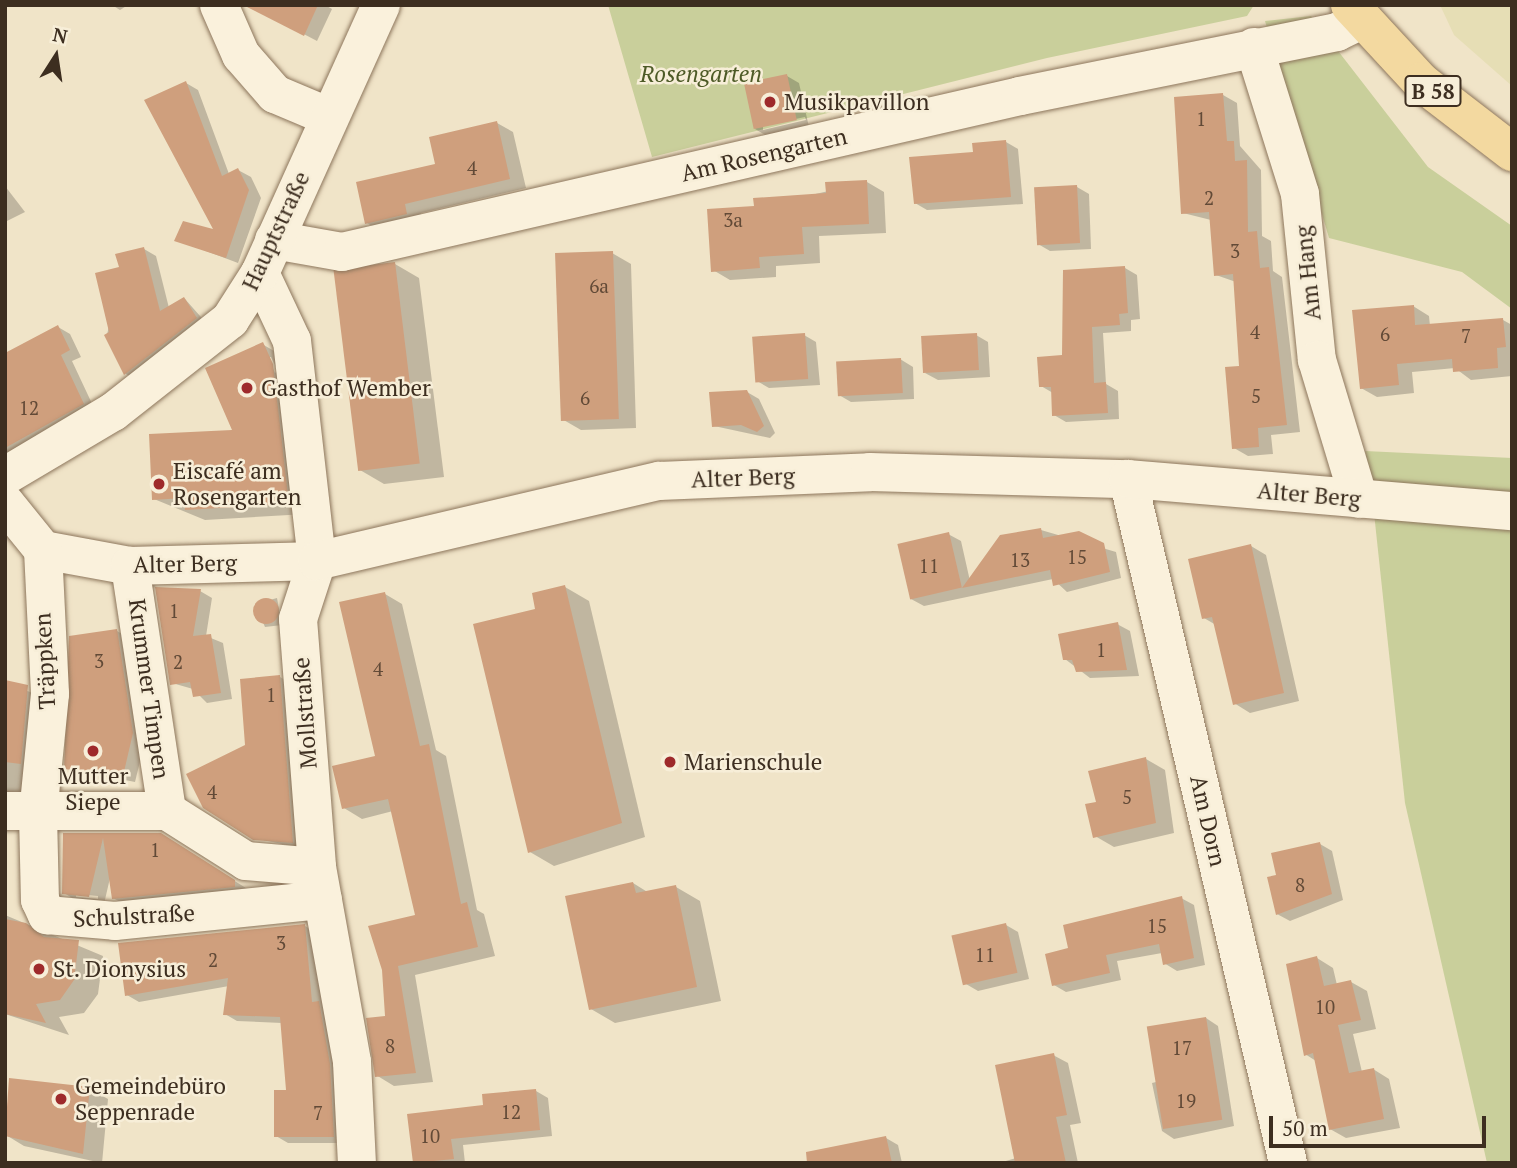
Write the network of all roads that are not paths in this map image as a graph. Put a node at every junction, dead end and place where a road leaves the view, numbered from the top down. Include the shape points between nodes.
1 (219, 5) edge
2 (381, 5) edge
3 (1350, 19) edge
4 (1254, 47) junction
5 (327, 116) junction
6 (1512, 152) edge
7 (267, 256) junction
8 (5, 476) edge
9 (1128, 479) junction
10 (1359, 499) junction
11 (5, 503) edge
12 (1512, 511) edge
13 (43, 550) junction
14 (317, 561) junction
15 (131, 566) junction
16 (167, 811) junction
17 (22, 812) edge
18 (320, 884) junction
19 (357, 1163) edge
20 (1288, 1163) edge

1 - 5 street via 241,55 275,94
2 - 5 street, Hauptstraße
3 - 4 street, Am Rosengarten
3 - 6 main road, B 58
4 - 7 street, Am Rosengarten via 342,252
4 - 10 street, Am Hang via 1300,194 1317,359
5 - 7 street, Hauptstraße
7 - 8 street, Hauptstraße via 208,342 113,412
7 - 14 street, Mollstraße via 292,341
9 - 10 street, Alter Berg
9 - 14 street, Alter Berg via 983,471 663,481
9 - 20 street, Am Dorn
10 - 12 street, Alter Berg
11 - 13 street
13 - 15 street, Alter Berg
13 - 17 street, Träppken via 39,579 50,694
14 - 15 street, Alter Berg
14 - 18 street, Mollstraße via 298,619
15 - 16 street, Krummer Timpen
16 - 17 street, Krummer Timpen
16 - 18 street, Krummer Timpen via 246,861
17 - 18 street, Schulstraße via 40,900 55,918 115,921
18 - 19 street, Mollstraße via 352,1062

